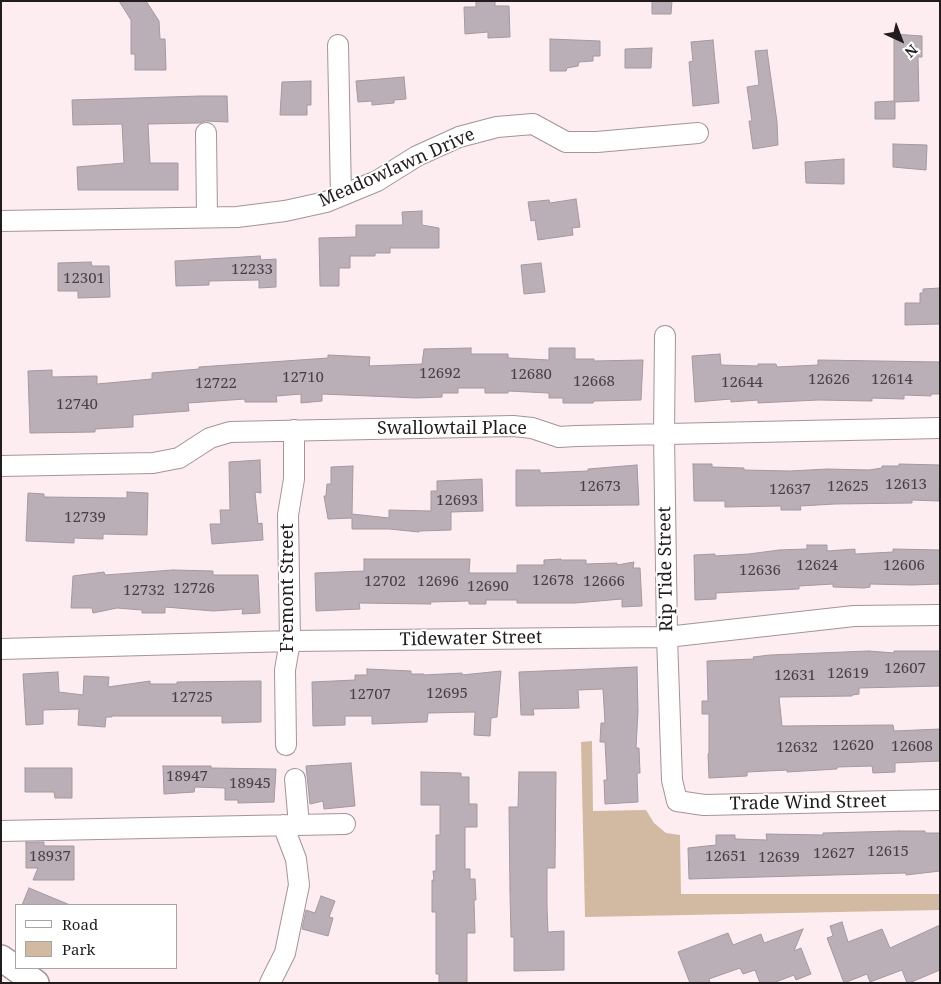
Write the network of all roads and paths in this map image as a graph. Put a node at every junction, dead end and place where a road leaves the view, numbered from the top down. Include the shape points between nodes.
1 (338, 45) dead end
2 (206, 133) dead end
3 (698, 133) dead end
4 (341, 196) junction
5 (207, 217) junction
6 (1, 221) edge
7 (665, 336) dead end
8 (940, 428) edge
9 (294, 430) junction
10 (664, 434) junction
11 (1, 466) edge
12 (940, 616) edge
13 (668, 637) junction
14 (290, 641) junction
15 (1, 649) edge
16 (286, 745) dead end
17 (295, 779) dead end
18 (940, 800) edge
19 (677, 801) joint
20 (345, 824) dead end
21 (291, 825) junction
22 (1, 831) edge
23 (1, 958) edge
24 (15, 968) edge
25 (16, 969) edge
26 (36, 983) edge
27 (270, 983) edge

1 - 4 street
2 - 5 street
3 - 4 street, Meadowlawn Drive via 566,142 533,124 497,127 459,137 418,156 377,181
4 - 5 street, Meadowlawn Drive via 285,211
5 - 6 street, Meadowlawn Drive
7 - 10 street, Rip Tide Street
8 - 10 street, Swallowtail Place
9 - 10 street, Swallowtail Place via 512,426 559,436
9 - 11 street, Swallowtail Place via 230,432 210,438 179,458 153,463
9 - 14 street, Fremont Street via 294,479 288,515
10 - 13 street, Rip Tide Street
12 - 13 street, Tidewater Street via 854,616
13 - 14 street, Tidewater Street
13 - 19 street, Rip Tide Street via 672,780
14 - 15 street, Tidewater Street
14 - 16 street, Fremont Street via 286,670
17 - 21 street
18 - 19 street, Trade Wind Street via 704,805
20 - 21 street
21 - 22 street
21 - 27 street via 299,885 285,953
23 - 24 main road
25 - 26 main road

